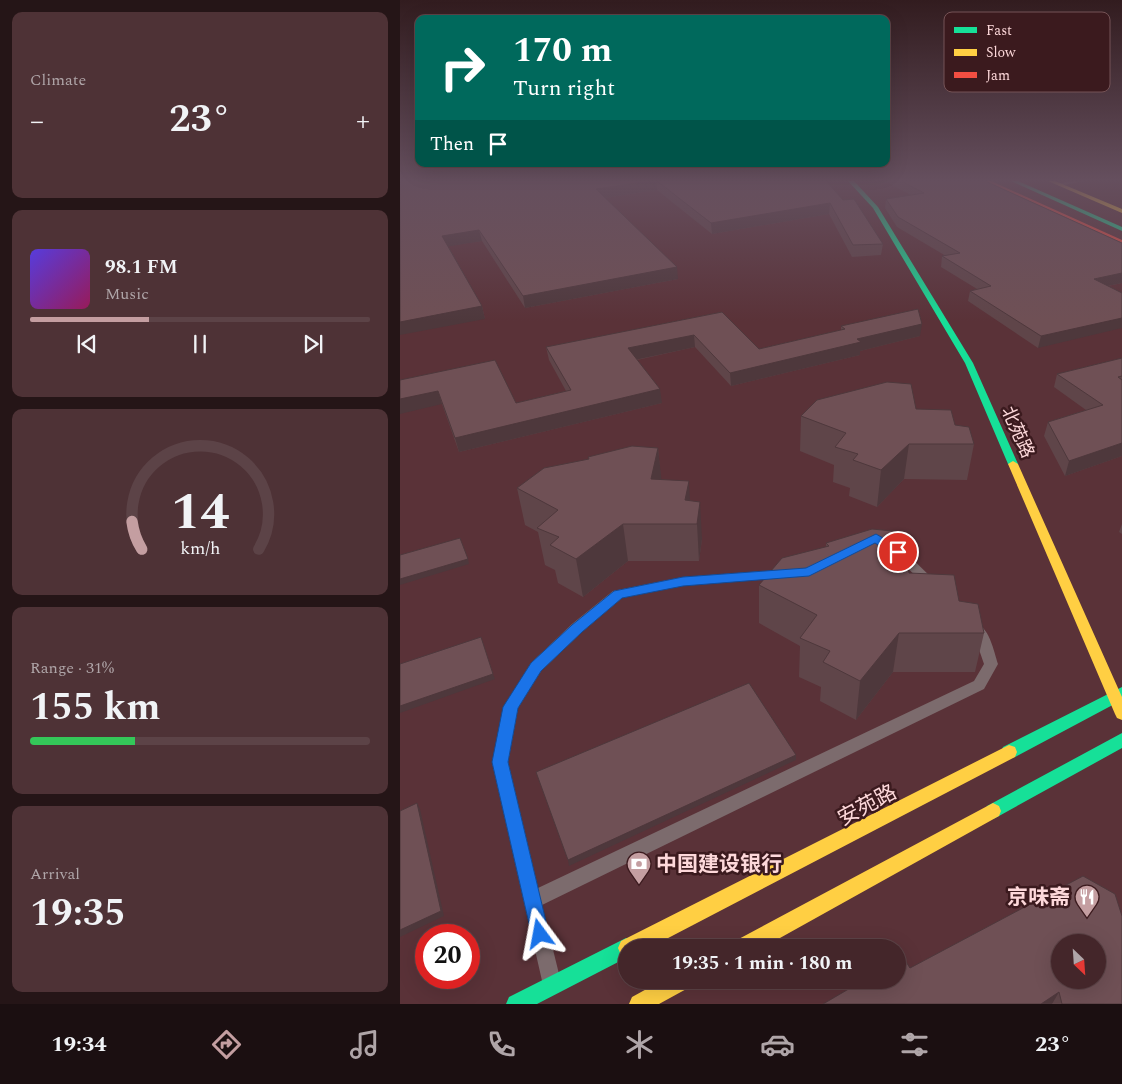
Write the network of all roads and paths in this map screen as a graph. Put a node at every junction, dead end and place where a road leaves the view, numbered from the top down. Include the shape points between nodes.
1 (888, 228) edge
2 (1091, 228) edge
3 (1122, 242) edge
4 (883, 542) edge
5 (800, 572) edge
6 (939, 592) edge
7 (967, 620) edge
8 (1118, 694) edge
9 (1122, 714) edge
10 (1122, 740) edge
11 (532, 900) junction
12 (645, 939) edge
13 (758, 939) edge
14 (618, 953) edge
15 (552, 986) junction
16 (666, 989) edge
17 (516, 1004) edge
18 (639, 1004) edge

1 - 8 street, 北苑路 via 969,363
2 - 3 street
4 - 6 lane via 898,552
5 - 11 lane via 683,581 618,594 536,667 511,707 500,762
7 - 11 lane via 980,633 991,664 979,685
8 - 9 street, 北苑路
8 - 12 street, 安苑路
10 - 13 street
11 - 15 lane
14 - 15 street, 安苑路
15 - 17 street, 安苑路
16 - 18 street

